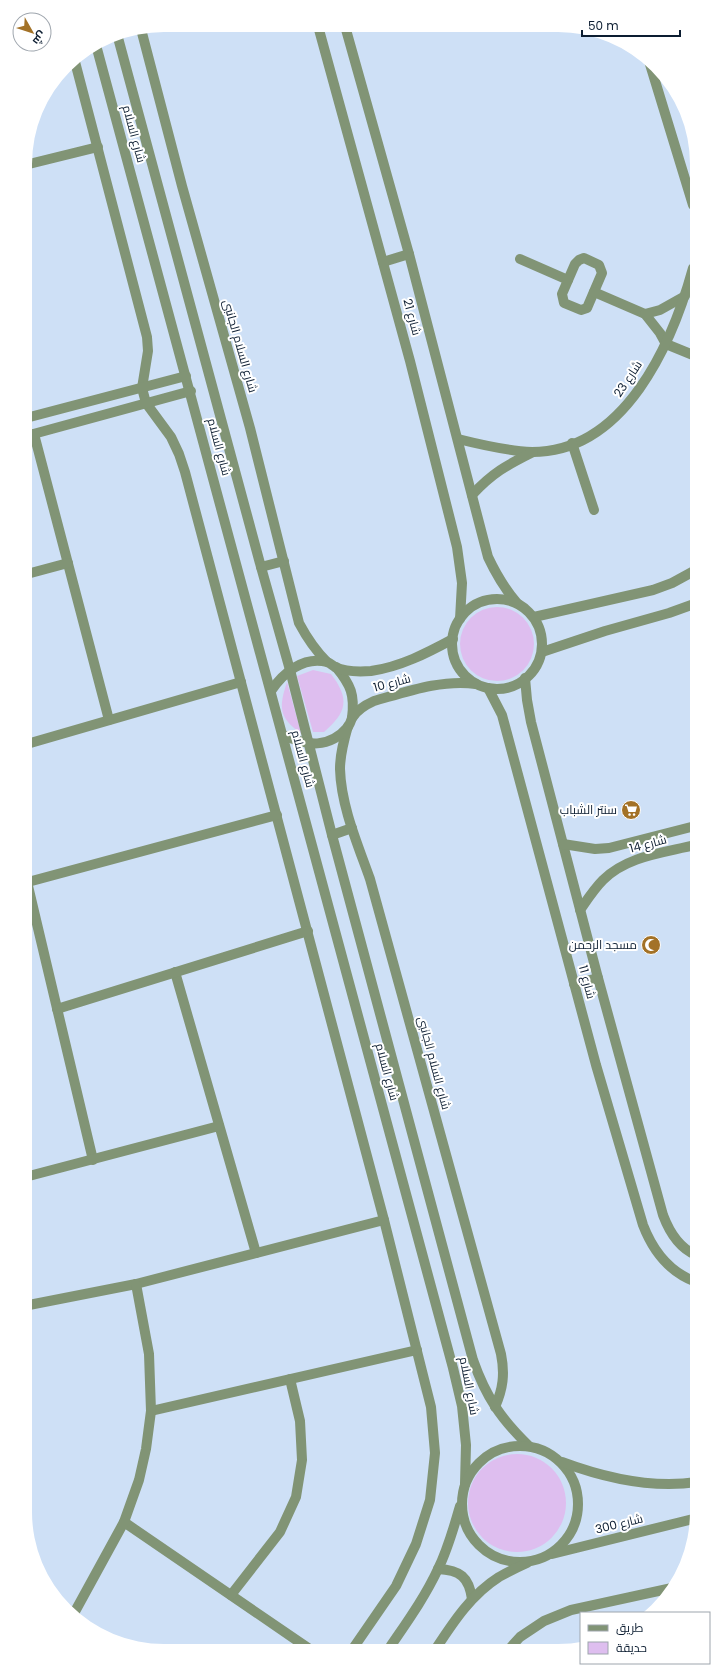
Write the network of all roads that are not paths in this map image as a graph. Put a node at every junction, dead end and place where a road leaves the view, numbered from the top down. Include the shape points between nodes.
1 (320, 32) edge
2 (347, 32) edge
3 (142, 34) edge
4 (119, 40) edge
5 (97, 50) edge
6 (76, 66) edge
7 (653, 73) edge
8 (98, 147) junction
9 (32, 163) edge
10 (690, 194) edge
11 (409, 254) junction
12 (520, 259) dead end
13 (383, 262) junction
14 (690, 278) edge
15 (568, 280) junction
16 (594, 292) junction
17 (685, 296) junction
18 (645, 314) junction
19 (666, 344) junction
20 (690, 354) edge
21 (186, 376) junction
22 (142, 388) junction
23 (190, 391) junction
24 (146, 403) junction
25 (32, 416) edge
26 (32, 434) edge
27 (458, 439) junction
28 (32, 442) edge
29 (572, 444) junction
30 (533, 452) junction
31 (472, 495) junction
32 (594, 510) dead end
33 (284, 561) junction
34 (68, 563) junction
35 (260, 567) junction
36 (32, 573) edge
37 (690, 573) edge
38 (516, 603) junction
39 (690, 606) edge
40 (534, 617) junction
41 (460, 619) junction
42 (453, 639) junction
43 (542, 652) junction
44 (331, 664) junction
45 (290, 670) junction
46 (525, 678) junction
47 (242, 682) junction
48 (477, 684) junction
49 (488, 688) junction
50 (271, 691) junction
51 (109, 720) junction
52 (350, 722) junction
53 (283, 735) junction
54 (32, 743) edge
55 (308, 744) junction
56 (277, 815) junction
57 (690, 827) edge
58 (352, 828) junction
59 (332, 835) junction
60 (563, 844) junction
61 (690, 846) edge
62 (32, 881) edge
63 (32, 903) edge
64 (580, 910) junction
65 (308, 931) junction
66 (175, 972) junction
67 (598, 978) junction
68 (574, 984) junction
69 (57, 1009) junction
70 (219, 1126) junction
71 (93, 1160) junction
72 (32, 1175) edge
73 (384, 1220) junction
74 (690, 1252) edge
75 (256, 1253) junction
76 (690, 1279) edge
77 (136, 1284) junction
78 (32, 1304) edge
79 (417, 1350) junction
80 (290, 1379) junction
81 (495, 1407) junction
82 (151, 1411) junction
83 (529, 1446) junction
84 (562, 1462) junction
85 (690, 1482) edge
86 (464, 1484) junction
87 (461, 1504) junction
88 (690, 1520) edge
89 (124, 1522) junction
90 (548, 1555) junction
91 (528, 1562) junction
92 (438, 1569) junction
93 (665, 1590) edge
94 (231, 1595) junction
95 (472, 1599) junction
96 (76, 1610) edge
97 (302, 1644) edge
98 (356, 1644) edge
99 (392, 1644) edge
100 (439, 1644) edge
101 (513, 1644) edge

1 - 13 street, شارع 21
2 - 11 street, شارع 21
3 - 33 street, شارع السلام الجانبى
4 - 35 street, شارع السلام
5 - 21 street, شارع السلام
6 - 8 street
7 - 10 street
8 - 9 street
8 - 22 street via 147,337 148,351
11 - 13 street
11 - 27 street, شارع 21
12 - 15 street
13 - 41 street, شارع 21 via 457,547 462,583
14 - 17 street, شارع 23
15 - 16 street via 562,294 564,303 570,306 582,310 587,308
15 - 16 street via 579,260 584,258 596,263 602,273
16 - 18 street
17 - 18 street via 660,310
17 - 19 street, شارع 23
18 - 19 street
19 - 20 street
19 - 29 street, شارع 23 via 628,405 609,424 586,439
21 - 22 street
21 - 23 street, شارع السلام
22 - 24 street
22 - 25 street
23 - 24 street
23 - 50 street, شارع السلام
24 - 26 street
24 - 47 street via 171,437 179,454
27 - 30 street, شارع 23
27 - 31 street, شارع 21
28 - 34 street
29 - 30 street, شارع 23
29 - 32 street
30 - 31 street, شارع 23 via 488,478
31 - 38 street, شارع 21 via 488,557 502,584
33 - 35 street
33 - 44 street, شارع السلام الجانبى via 299,622 316,651
34 - 36 street
34 - 51 street
35 - 45 street, شارع السلام
37 - 40 street via 653,590
38 - 40 street
38 - 41 street via 504,599 479,602 468,609
39 - 43 street
40 - 43 street via 540,628
41 - 42 street
42 - 44 street, شارع 10 via 414,659 372,670 358,672
42 - 48 street via 455,660 460,670
43 - 46 street via 538,664
44 - 45 street, شارع 10 via 308,663
44 - 52 street, شارع السلام الجانبى via 352,690 354,699
45 - 50 street, شارع 10
45 - 55 street, شارع السلام
46 - 49 street via 500,689
46 - 60 street, شارع 11 via 531,722
47 - 51 street
47 - 56 street
48 - 49 street
48 - 52 street, شارع 10 via 464,682 434,685 374,701 365,705
49 - 68 street, شارع 11 via 502,715
50 - 53 street, شارع السلام
51 - 54 street
52 - 55 street, شارع 10 via 330,741
52 - 58 street, شارع السلام الجانبى via 340,768
53 - 55 street, شارع 10
53 - 86 street, شارع السلام via 453,1368 462,1406 466,1445
55 - 59 street, شارع السلام
56 - 62 street
56 - 65 street
57 - 60 street, شارع 14 via 609,848 595,849
58 - 59 street
58 - 81 street, شارع السلام الجانبى via 370,880 501,1354 503,1381
59 - 81 street, شارع السلام via 473,1360 482,1385
60 - 64 street, شارع 11
61 - 64 street, شارع 14 via 632,861 615,870 602,880
63 - 69 street
64 - 67 street, شارع 11
65 - 66 street
65 - 73 street
66 - 69 street
66 - 70 street
67 - 68 street
67 - 74 street, شارع 11 via 663,1215 669,1230
68 - 76 street, شارع 11 via 643,1226 657,1253 667,1264
69 - 71 street
70 - 71 street
70 - 75 street
71 - 72 street
73 - 75 street
73 - 79 street
75 - 77 street
77 - 78 street
77 - 82 street via 149,1354
79 - 80 street
79 - 98 street via 431,1407 435,1453 430,1500 416,1544 396,1586
80 - 82 street
80 - 94 street via 300,1422 302,1460 296,1498 280,1532
81 - 83 street, شارع السلام via 510,1428
82 - 89 street via 141,1472
83 - 84 street via 544,1451
83 - 86 street via 509,1446 490,1453 475,1466
84 - 85 street via 622,1480 663,1484
84 - 90 street via 572,1477 577,1494 578,1512 572,1529 562,1544
86 - 87 street
87 - 91 street via 464,1524 474,1541 489,1554 508,1562
87 - 92 street
88 - 90 street, شارع 300
89 - 94 street
89 - 96 street
90 - 91 street
91 - 95 street via 498,1578
92 - 95 street via 452,1570 463,1576 471,1587
92 - 99 street via 422,1599
93 - 101 street via 571,1610 544,1620 520,1636
94 - 97 street
95 - 100 street

